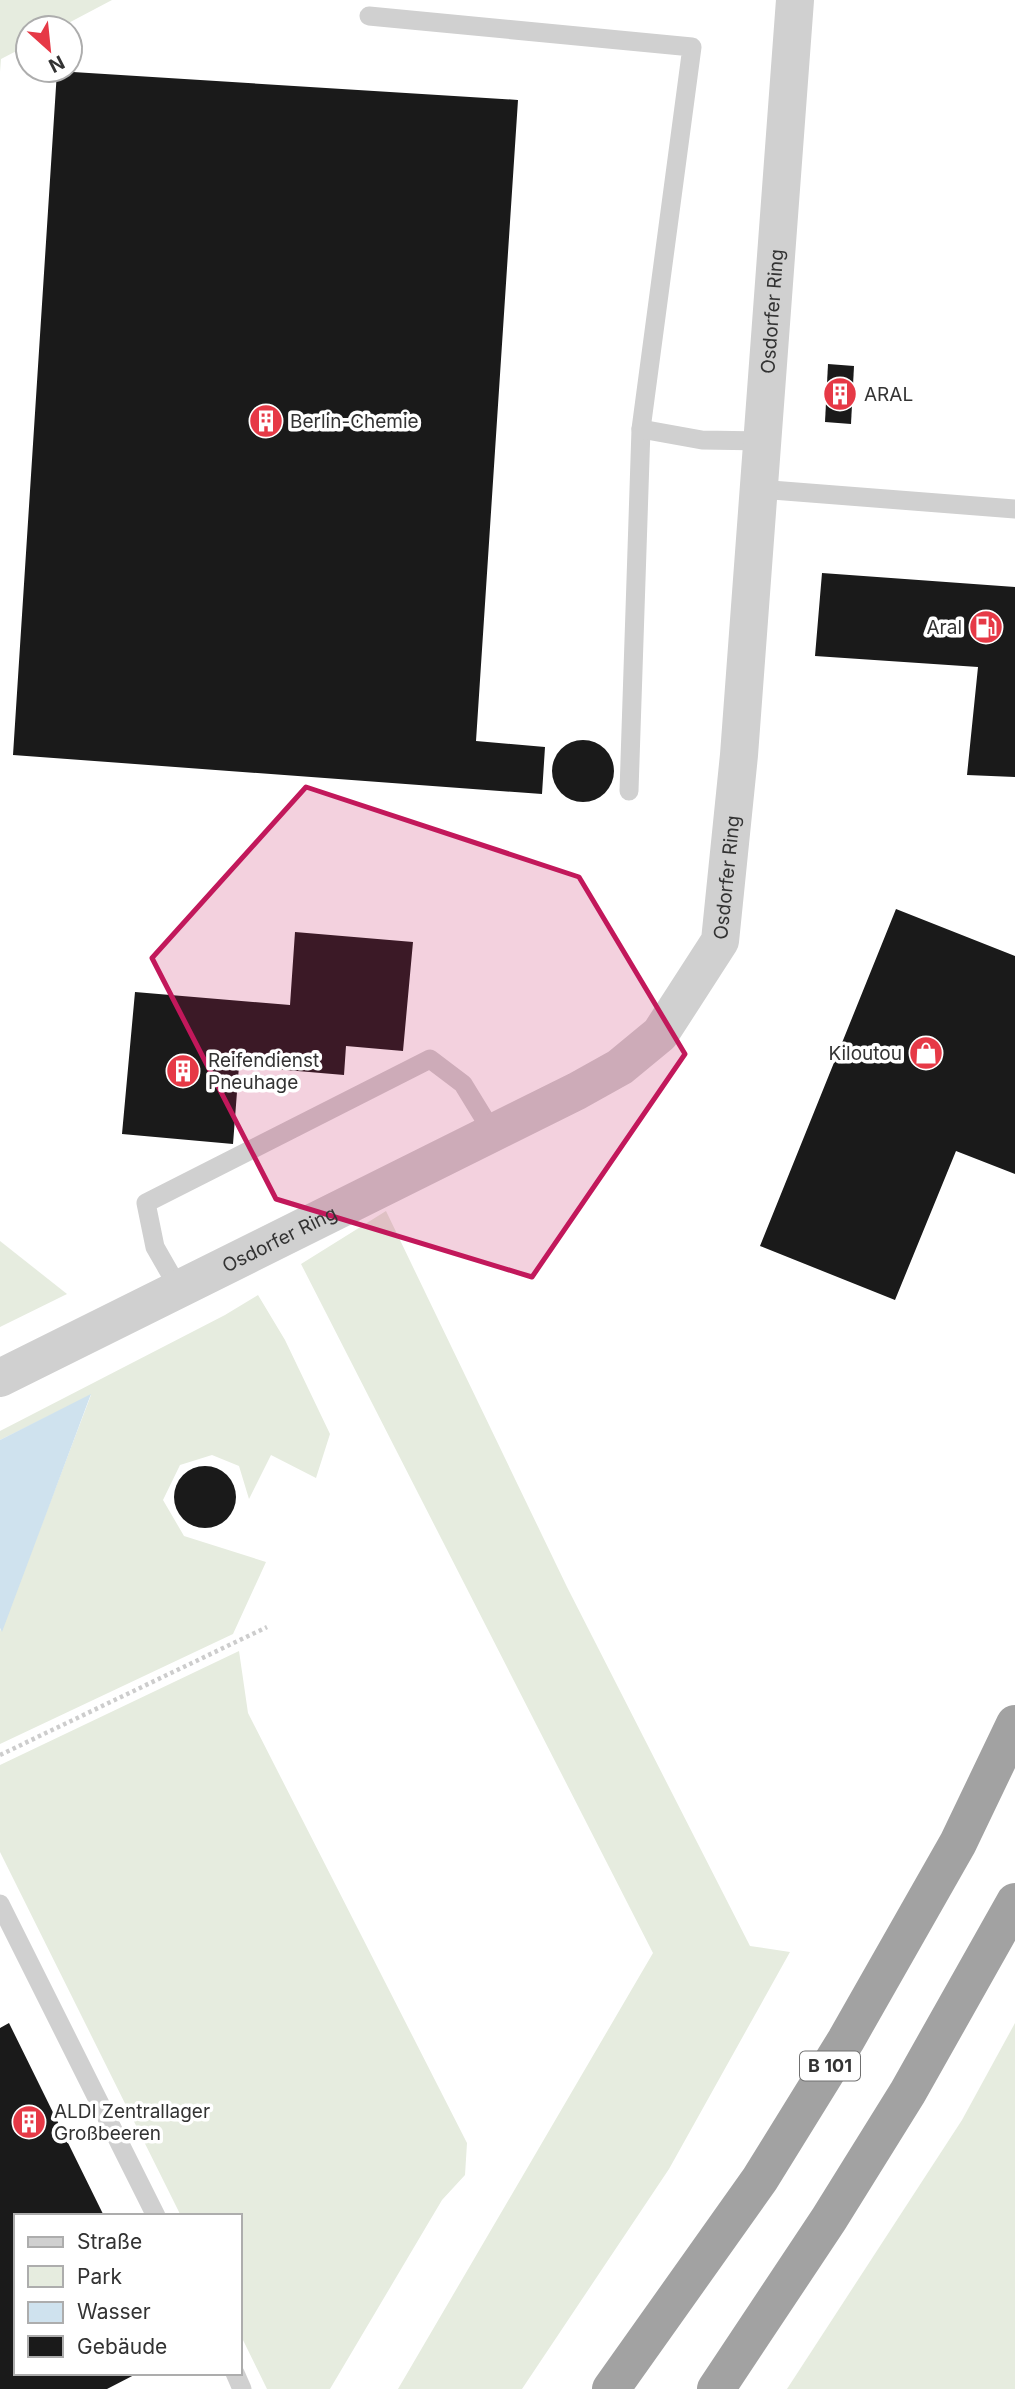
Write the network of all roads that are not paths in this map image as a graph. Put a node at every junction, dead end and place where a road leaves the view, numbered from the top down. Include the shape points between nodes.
1 (795, 0) edge
2 (369, 16) dead end
3 (641, 429) junction
4 (764, 441) junction
5 (759, 489) junction
6 (1015, 509) edge
7 (629, 791) dead end
8 (493, 1133) junction
9 (179, 1289) junction
10 (0, 1378) edge
11 (1015, 1724) edge
12 (1015, 1902) edge
13 (0, 1904) edge
14 (155, 2214) edge
15 (611, 2389) edge
16 (716, 2389) edge

1 - 4 street, Osdorfer Ring
2 - 3 lane via 692,47
3 - 4 lane via 702,440
3 - 7 lane
4 - 5 street, Osdorfer Ring
5 - 6 lane
5 - 8 street, Osdorfer Ring via 720,941 660,1034 620,1067
8 - 9 street, Osdorfer Ring
8 - 9 lane via 463,1084 430,1059 146,1203 155,1247
9 - 10 street, Osdorfer Ring
11 - 15 highway, B 101 via 958,1843 839,2052 760,2179
12 - 16 highway via 908,2092
13 - 14 lane

